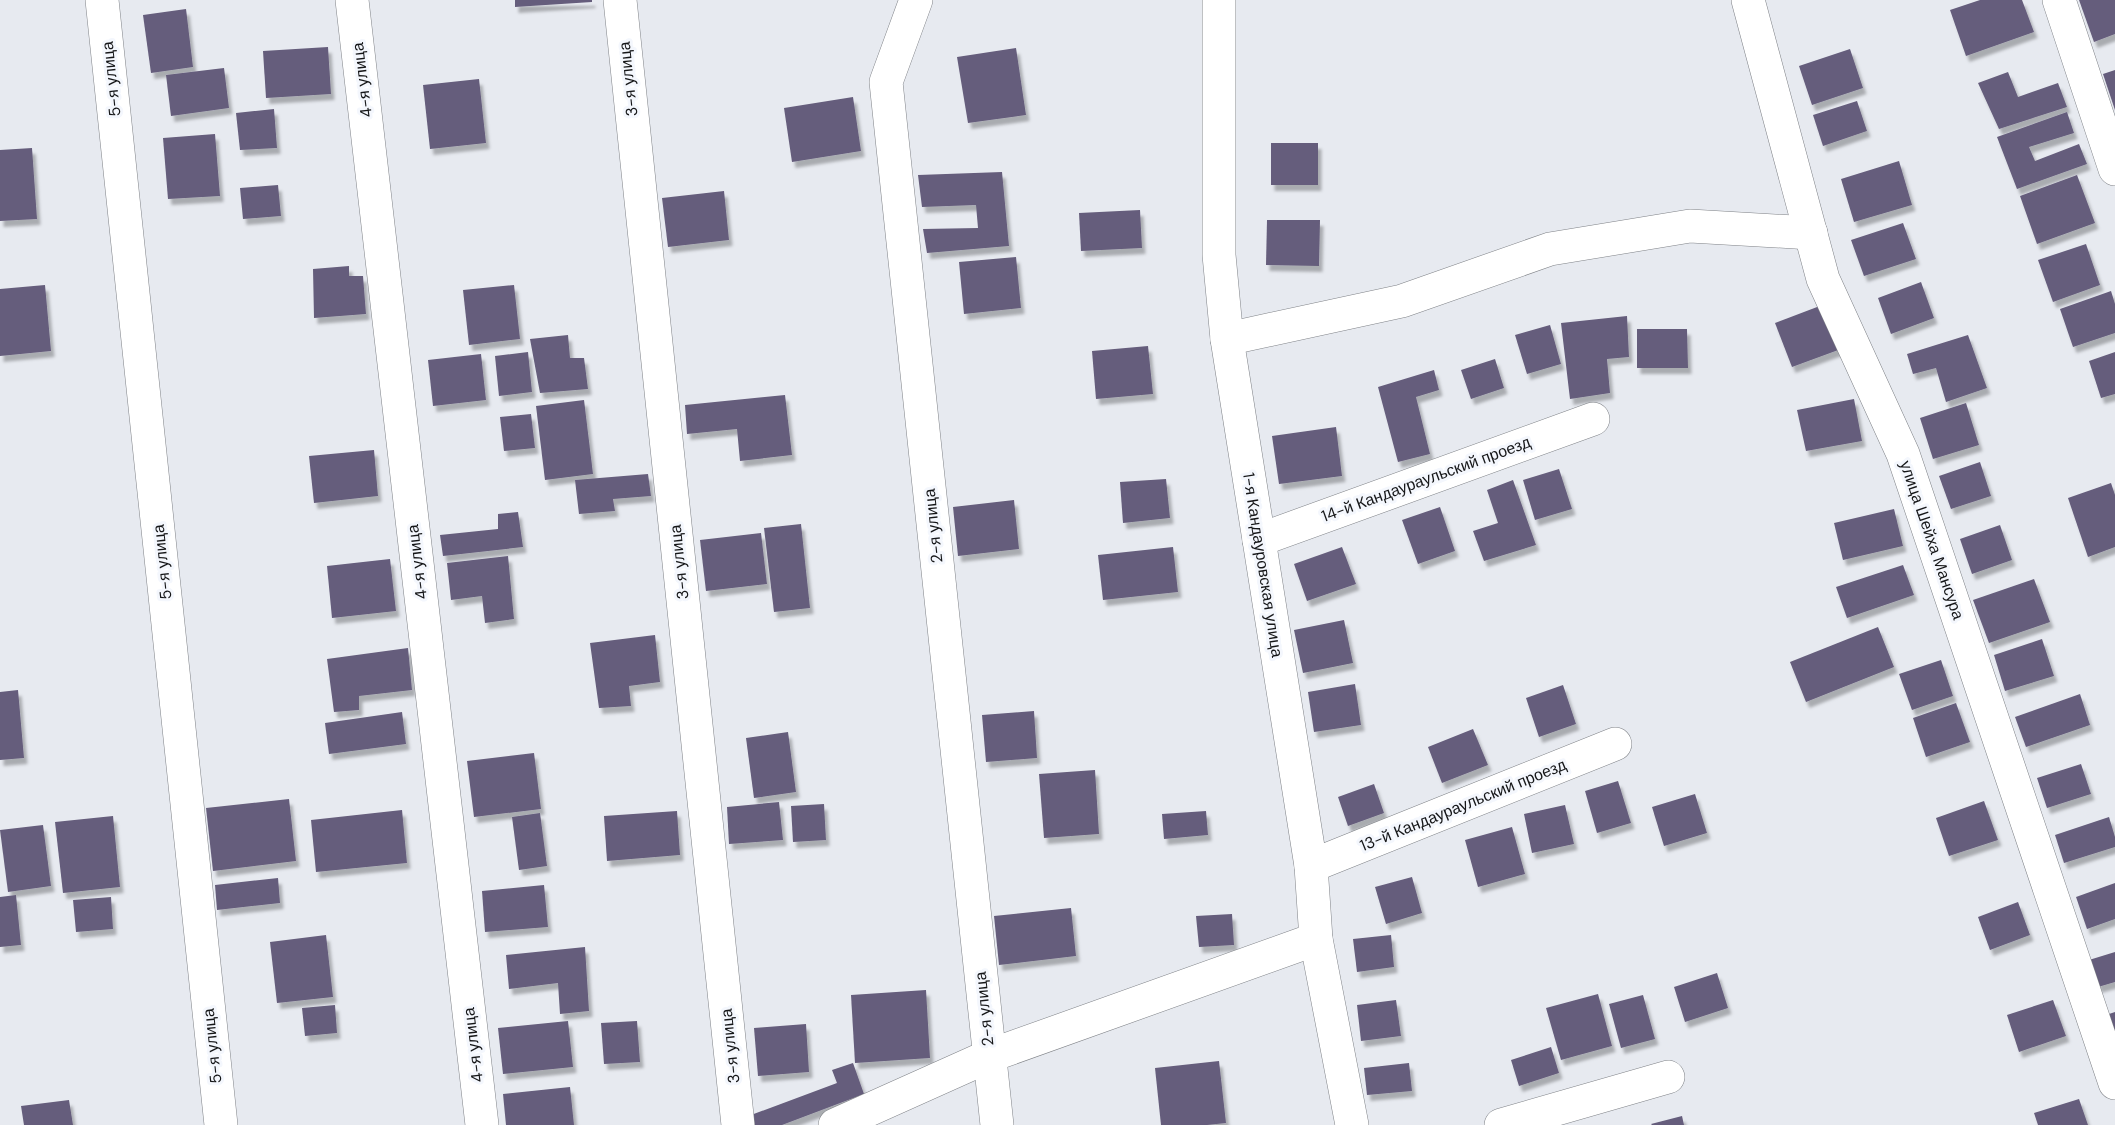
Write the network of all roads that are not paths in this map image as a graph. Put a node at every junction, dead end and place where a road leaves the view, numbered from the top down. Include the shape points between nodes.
1 (102, 0) edge
2 (352, 0) edge
3 (620, 0) edge
4 (916, 0) edge
5 (1219, 0) edge
6 (1748, 0) edge
7 (2059, 0) edge
8 (2115, 169) edge
9 (1811, 233) junction
10 (1227, 339) junction
11 (1593, 419) dead end
12 (1259, 540) junction
13 (1615, 744) dead end
14 (1311, 866) junction
15 (1316, 939) junction
16 (989, 1056) junction
17 (1668, 1077) dead end
18 (2115, 1083) edge
19 (221, 1125) edge
20 (482, 1125) edge
21 (738, 1125) edge
22 (835, 1125) edge
23 (997, 1125) edge
24 (1352, 1125) edge
25 (1501, 1125) edge

1 - 19 street, 5-я улица
2 - 20 street, 4-я улица
3 - 21 street, 3-я улица
4 - 16 street, 2-я улица via 886,82
5 - 10 street, 1-я Кандауровская улица via 1219,255
6 - 9 street, улица Шейха Мансура
7 - 8 street
9 - 10 street via 1690,226 1550,249 1402,301
9 - 18 street, улица Шейха Мансура via 1823,279 1903,454
10 - 12 street, 1-я Кандауровская улица
11 - 12 street, 14-й Кандаураульский проезд
12 - 14 street, 1-я Кандауровская улица
13 - 14 street, 13-й Кандаураульский проезд
14 - 15 street, 1-я Кандауровская улица
15 - 16 street
15 - 24 street, 1-я Кандауровская улица
16 - 22 street
16 - 23 street, 2-я улица
17 - 25 street

